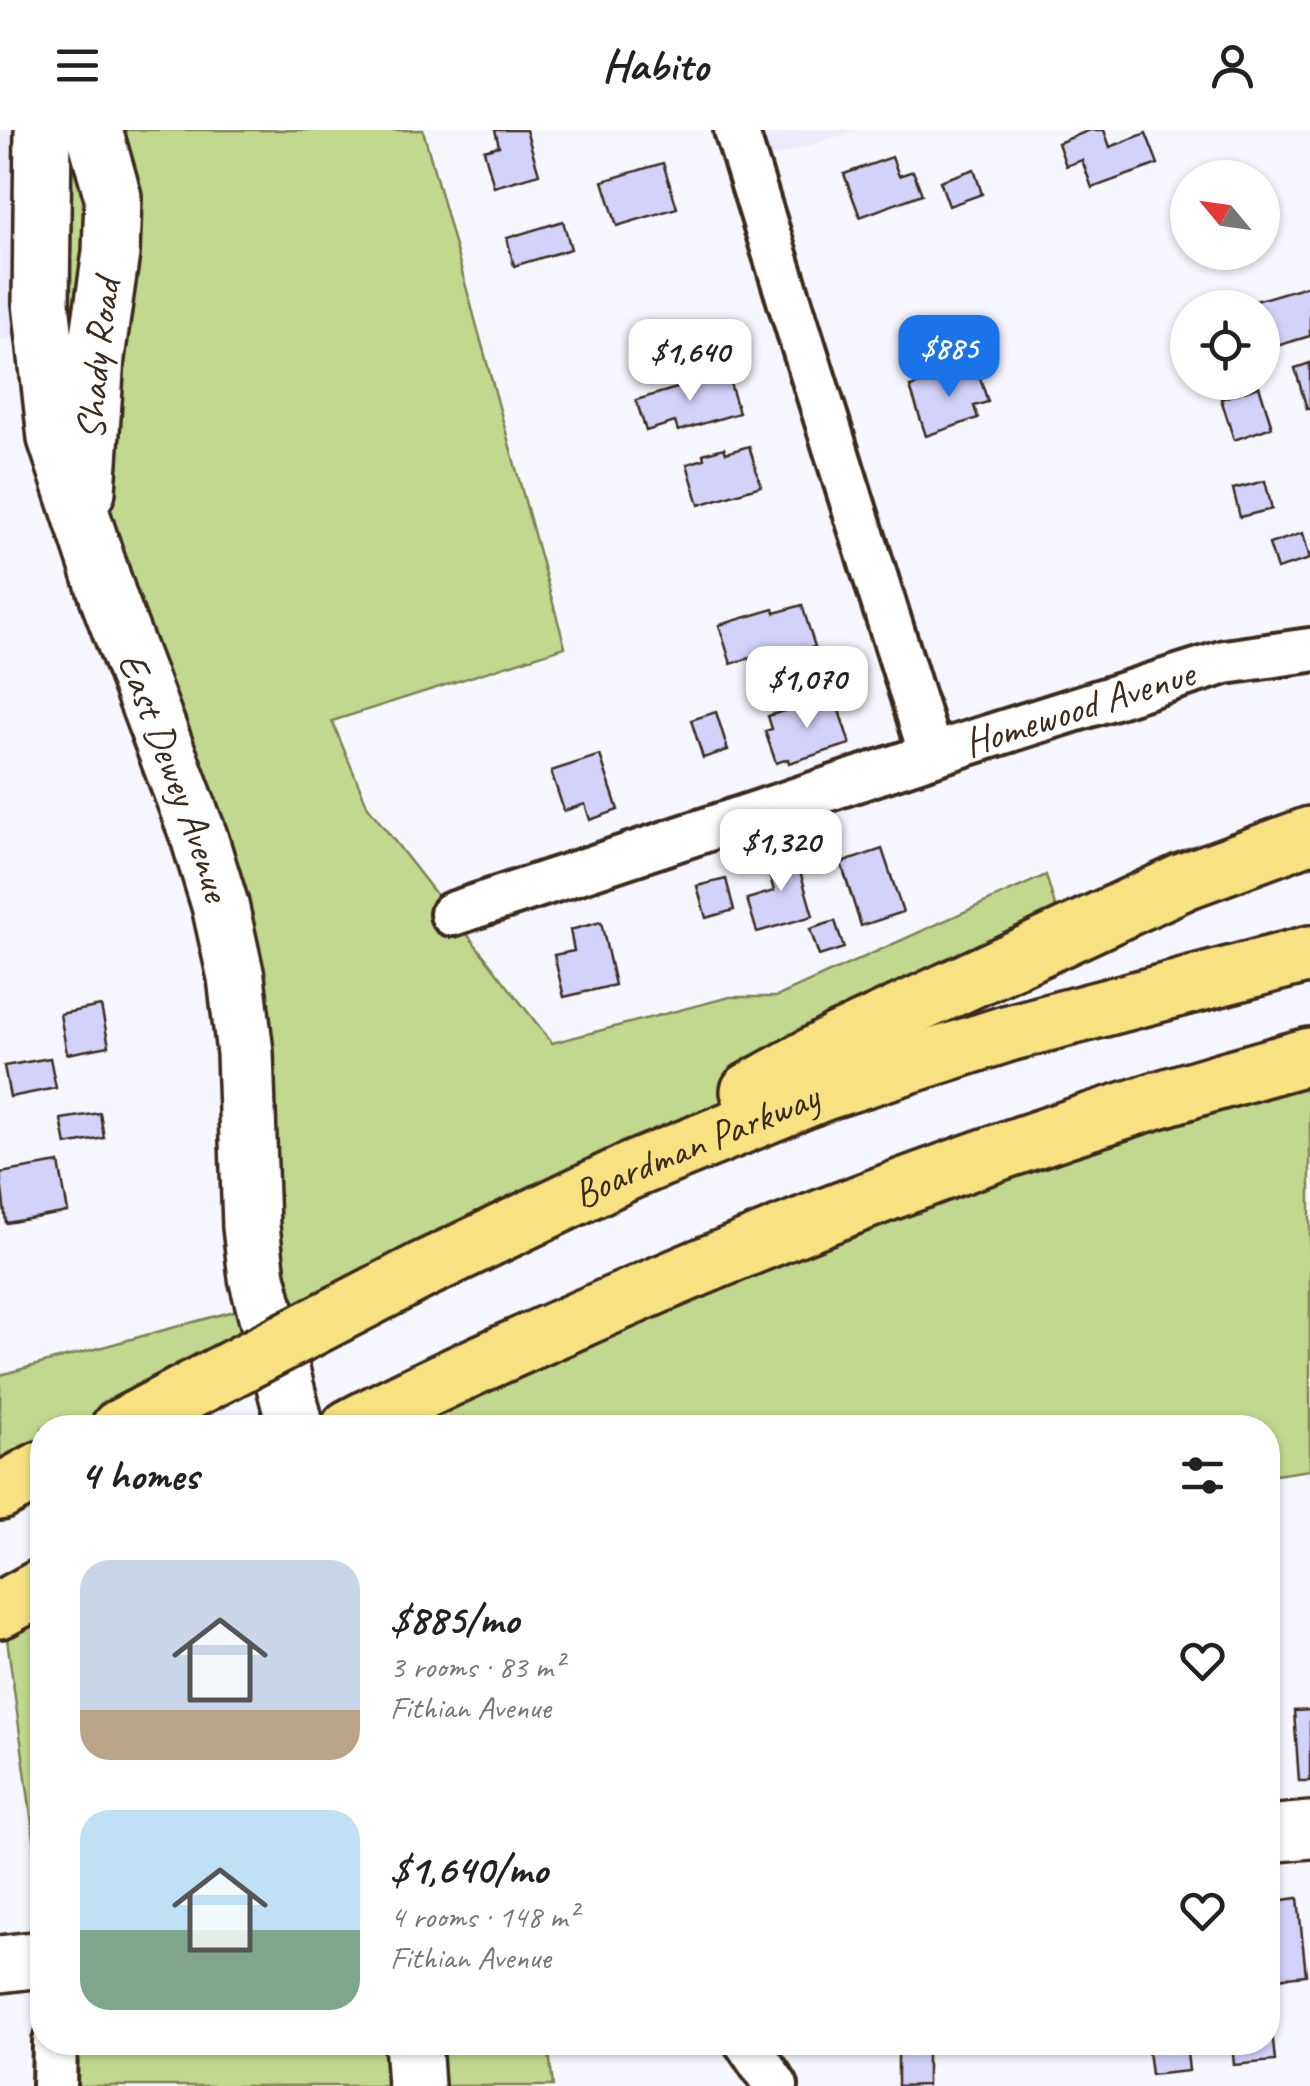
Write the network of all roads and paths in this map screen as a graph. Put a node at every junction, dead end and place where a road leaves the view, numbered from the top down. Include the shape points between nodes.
1 (43, 130) edge
2 (94, 130) edge
3 (736, 130) edge
4 (86, 524) junction
5 (1310, 650) edge
6 (931, 755) junction
7 (1310, 835) edge
8 (452, 914) dead end
9 (1310, 954) edge
10 (1310, 1056) edge
11 (490, 1236) junction
12 (144, 1415) edge
13 (293, 1415) edge
14 (373, 1415) edge
15 (30, 1476) edge
16 (0, 1492) edge
17 (30, 1594) edge
18 (0, 1610) edge
19 (1310, 1830) edge
20 (1280, 1833) edge
21 (30, 1960) edge
22 (0, 1964) edge
23 (55, 2055) edge
24 (414, 2055) edge
25 (755, 2055) edge
26 (54, 2086) edge
27 (416, 2086) edge
28 (776, 2086) edge

1 - 4 street, East Dewey Avenue via 41,303 50,396 56,438
2 - 4 street, Shady Road via 113,197
3 - 6 street
4 - 13 street, East Dewey Avenue via 220,905 245,1054 257,1277
5 - 6 street, Homewood Avenue via 1225,662
6 - 8 street, Homewood Avenue
7 - 11 highway via 1185,882 836,1042
9 - 11 highway, Boardman Parkway via 1009,1032 824,1092
10 - 14 highway via 1062,1130 756,1242
11 - 12 highway, Boardman Parkway, bridge
15 - 16 highway
17 - 18 highway
19 - 20 street
21 - 22 street
23 - 26 street
24 - 27 street
25 - 28 street

